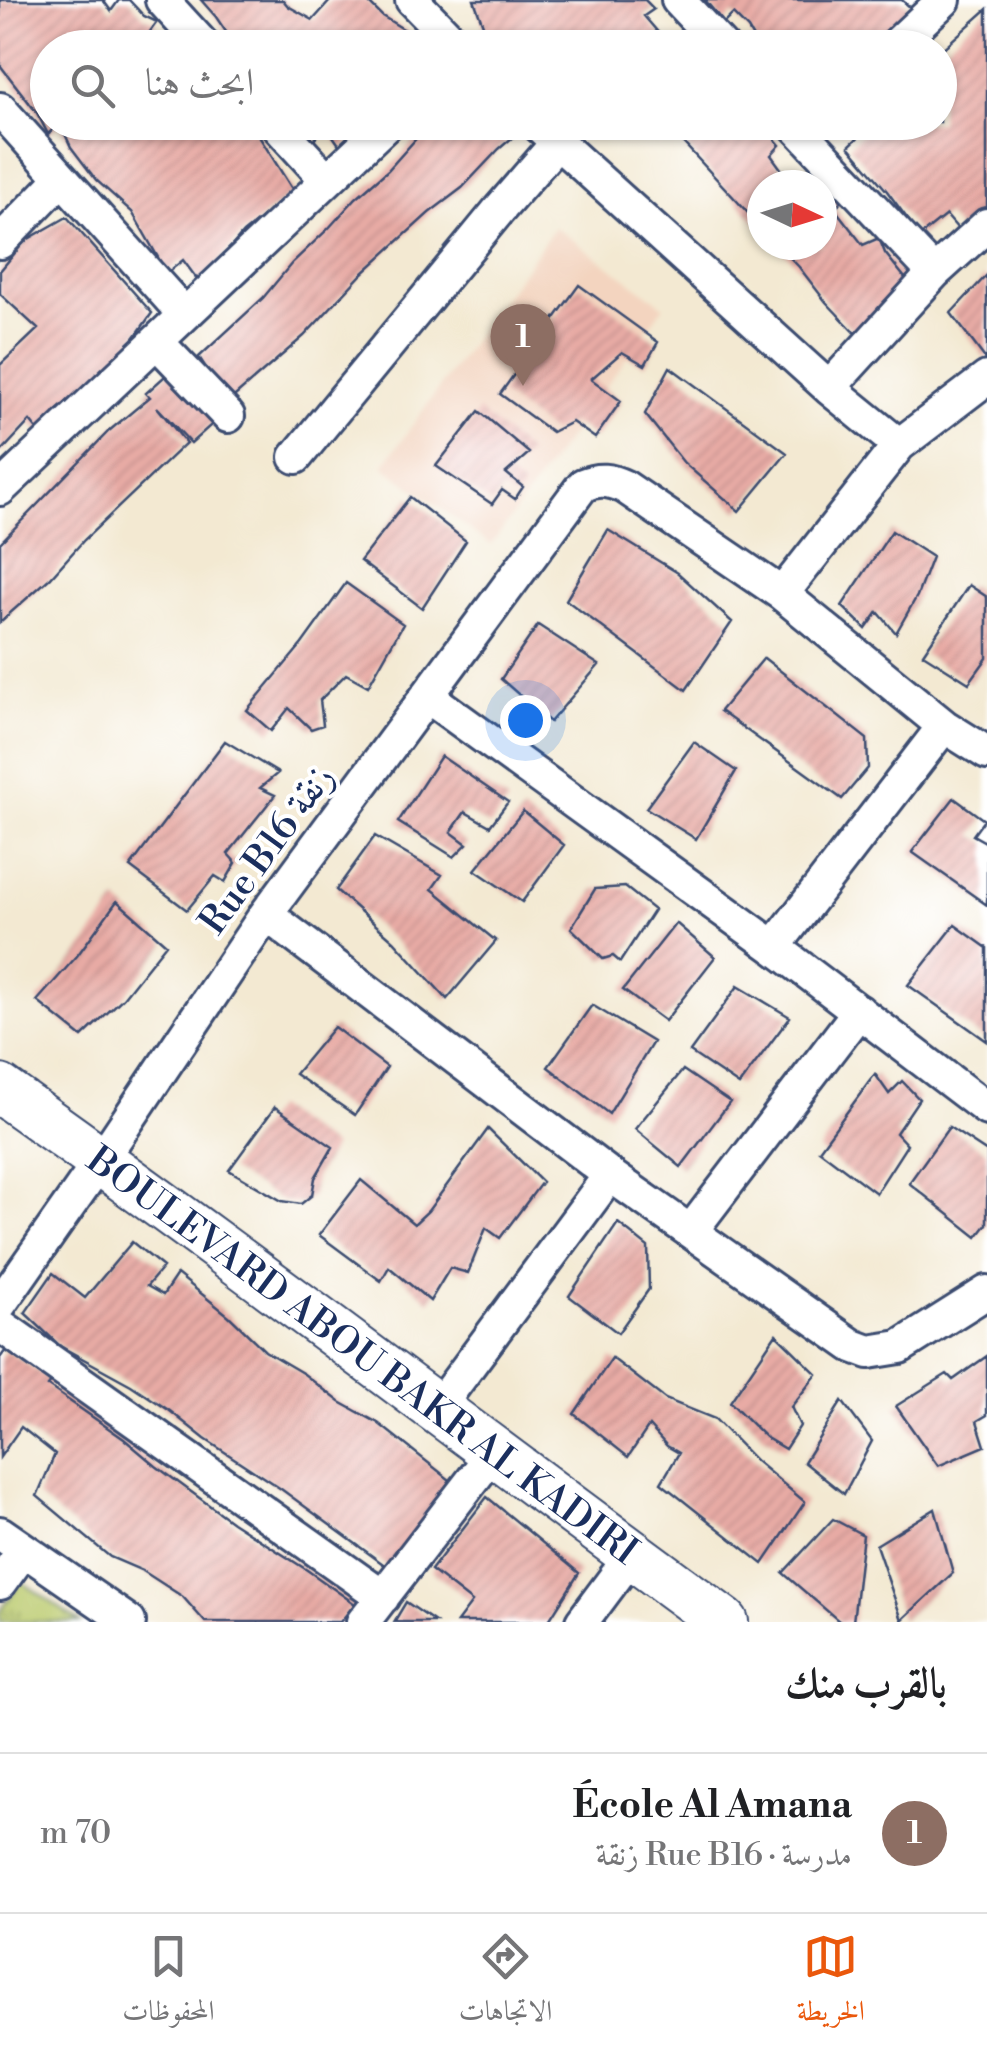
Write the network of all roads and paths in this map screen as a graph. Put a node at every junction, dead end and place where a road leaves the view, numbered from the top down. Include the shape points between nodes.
1 (162, 0) edge
2 (678, 0) edge
3 (940, 1) edge
4 (419, 4) edge
5 (190, 30) edge
6 (423, 30) edge
7 (443, 30) edge
8 (706, 30) edge
9 (911, 30) edge
10 (0, 109) edge
11 (290, 140) edge
12 (370, 140) edge
13 (542, 140) edge
14 (554, 140) edge
15 (815, 140) edge
16 (62, 178) junction
17 (327, 180) junction
18 (987, 225) edge
19 (0, 242) edge
20 (934, 273) junction
21 (184, 314) junction
22 (157, 342) junction
23 (987, 378) edge
24 (829, 388) junction
25 (228, 416) dead end
26 (899, 446) junction
27 (296, 457) dead end
28 (0, 489) edge
29 (782, 594) junction
30 (428, 696) junction
31 (944, 726) junction
32 (987, 754) edge
33 (266, 914) junction
34 (774, 947) junction
35 (859, 1011) junction
36 (0, 1089) edge
37 (987, 1109) edge
38 (101, 1160) junction
39 (610, 1175) junction
40 (691, 1231) junction
41 (987, 1292) edge
42 (0, 1304) edge
43 (0, 1325) edge
44 (436, 1410) junction
45 (496, 1451) junction
46 (12, 1542) edge
47 (632, 1555) junction
48 (0, 1583) edge
49 (373, 1610) edge
50 (129, 1622) edge
51 (582, 1622) edge
52 (724, 1622) edge

1 - 5 street
2 - 8 street
3 - 9 street
4 - 6 street
4 - 7 street
10 - 16 street
11 - 17 street
12 - 17 street
13 - 27 street via 499,210
14 - 24 street
15 - 20 street
16 - 19 street
16 - 21 street
17 - 21 street
18 - 20 street
20 - 24 street
21 - 22 street
22 - 25 street
22 - 28 street
23 - 26 street
24 - 26 street
26 - 29 street
29 - 30 street, Rue B16 زنقة via 625,487 594,480 583,485
29 - 31 street
30 - 33 street, Rue B16 زنقة
30 - 34 street
31 - 32 street
31 - 34 street
33 - 38 street, Rue B16 زنقة
33 - 39 street
34 - 35 street
35 - 37 street
35 - 40 street
36 - 38 main road, BOULEVARD ABOU BAKR AL KADIRI
38 - 42 street, Rue B16 زنقة
38 - 44 main road, BOULEVARD ABOU BAKR AL KADIRI
39 - 40 street
39 - 44 street
40 - 41 street via 869,1352 900,1347
43 - 49 street
44 - 45 main road, BOULEVARD ABOU BAKR AL KADIRI
45 - 47 main road, BOULEVARD ABOU BAKR AL KADIRI
45 - 49 street
46 - 48 street
46 - 50 street
47 - 51 street
47 - 52 main road, BOULEVARD ABOU BAKR AL KADIRI

